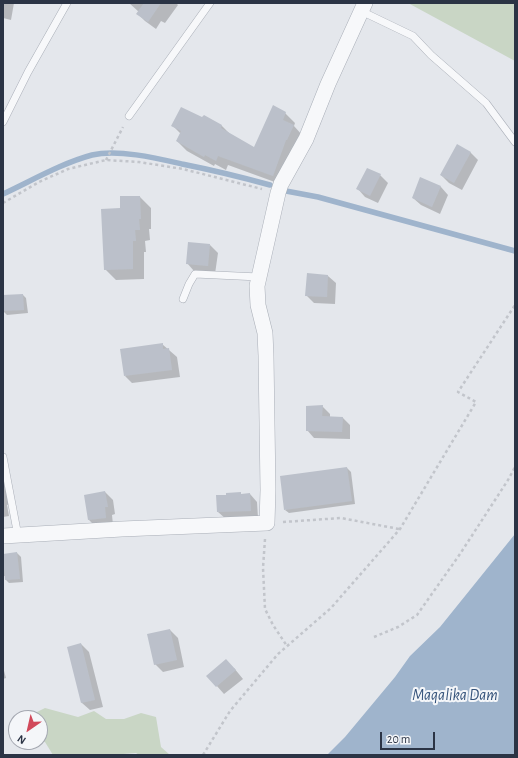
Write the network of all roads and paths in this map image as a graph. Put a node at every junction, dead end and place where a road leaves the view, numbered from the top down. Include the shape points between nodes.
1 (67, 3) edge
2 (210, 3) edge
3 (363, 7) edge
4 (129, 116) joint
5 (3, 122) edge
6 (515, 142) edge
7 (106, 160) junction
8 (278, 193) junction
9 (3, 203) edge
10 (259, 277) junction
11 (183, 299) dead end
12 (515, 305) edge
13 (3, 457) edge
14 (515, 467) edge
15 (267, 523) junction
16 (400, 529) junction
17 (10, 536) edge
18 (374, 637) dead end
19 (287, 646) junction
20 (203, 755) edge

1 - 5 lane
2 - 4 lane
3 - 6 lane via 413,36 486,103
3 - 8 street via 306,139
4 - 7 path
7 - 8 path via 183,169
7 - 9 path via 68,169
8 - 10 street
10 - 11 lane via 196,274
10 - 15 street via 258,305 265,334 266,356
12 - 16 path via 458,392 476,402
13 - 17 lane
14 - 18 path via 460,554 416,615 398,627
15 - 16 path via 341,518
15 - 17 street
15 - 19 path via 263,568 265,610
16 - 19 path via 331,608
19 - 20 path via 230,710

